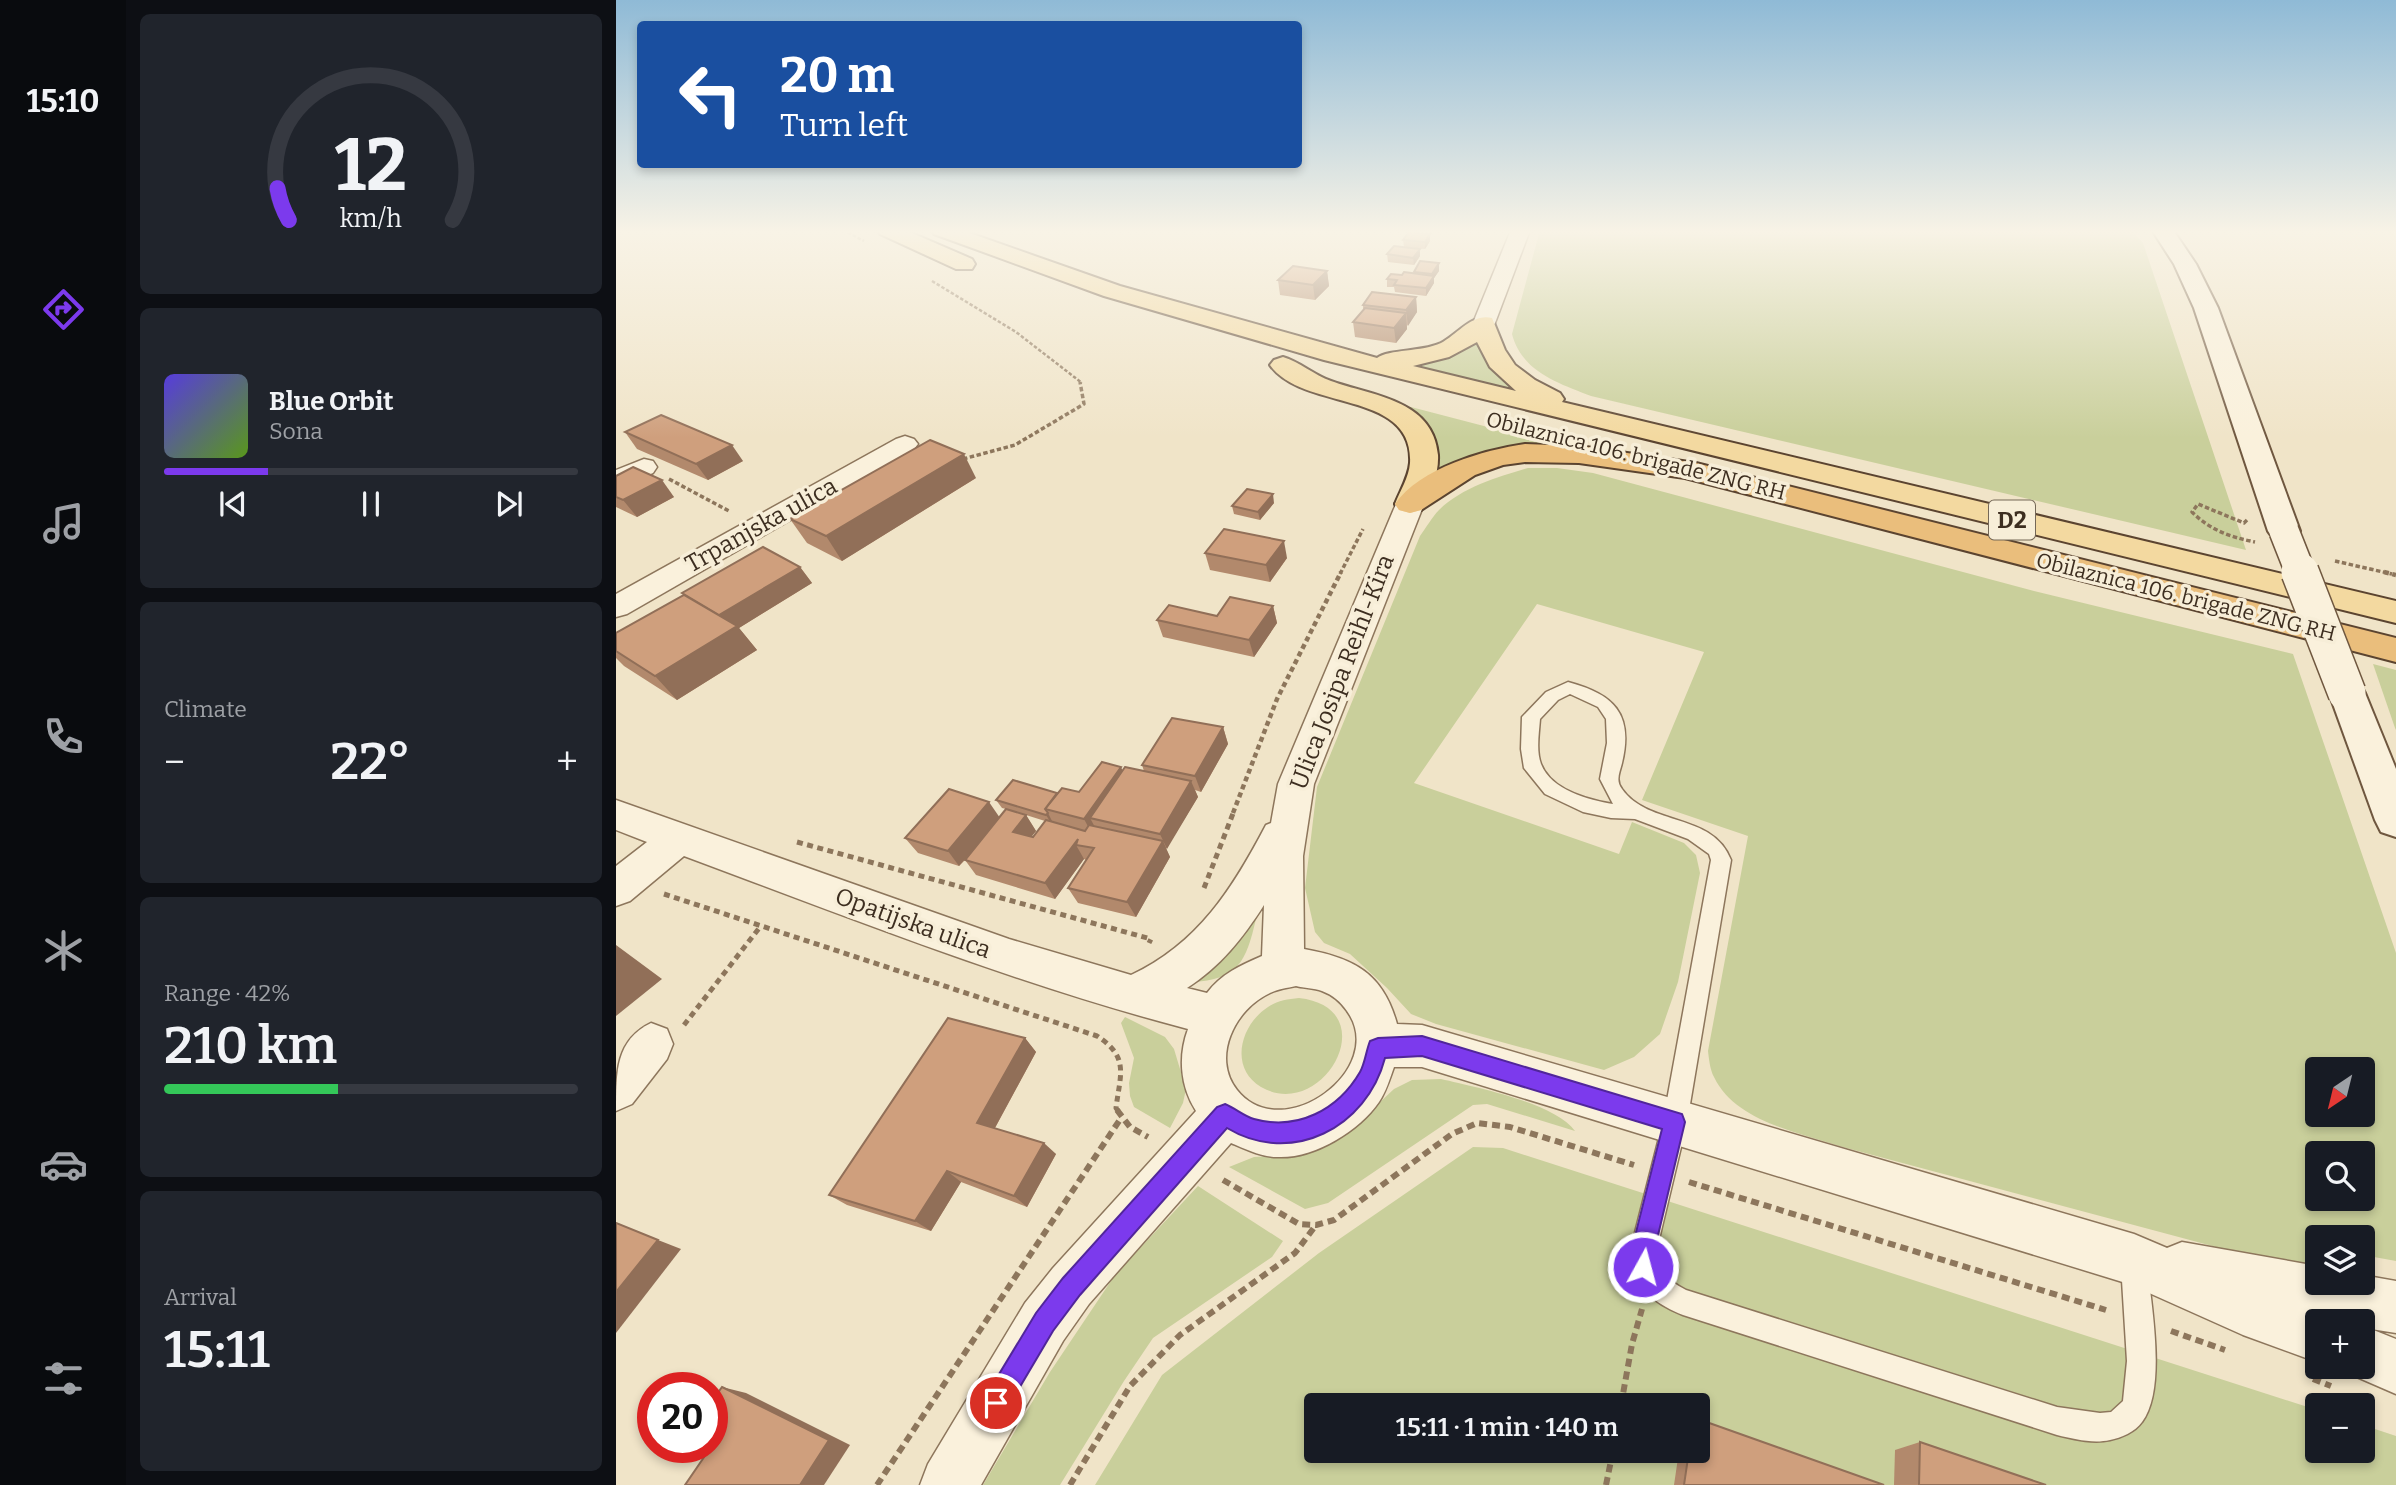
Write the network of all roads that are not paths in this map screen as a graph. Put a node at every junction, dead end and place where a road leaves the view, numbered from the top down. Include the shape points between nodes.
1 (1144, 299) edge
2 (1493, 299) edge
3 (2202, 299) edge
4 (1484, 323) junction
5 (1334, 355) junction
6 (1628, 429) junction
7 (905, 444) road end
8 (644, 467) dead end
9 (1686, 469) junction
10 (616, 480) edge
11 (1410, 504) junction
12 (616, 607) edge
13 (2396, 612) edge
14 (2396, 650) edge
15 (1636, 812) junction
16 (1290, 814) junction
17 (616, 815) edge
18 (2396, 820) edge
19 (679, 838) junction
20 (624, 883) edge
21 (1283, 969) junction
22 (1128, 992) junction
23 (1216, 1016) junction
24 (651, 1044) road end
25 (1378, 1048) junction
26 (616, 1088) edge
27 (1225, 1114) junction
28 (1675, 1122) junction
29 (2134, 1260) junction
30 (2396, 1307) edge
31 (2305, 1351) edge
32 (2396, 1367) edge
33 (2375, 1369) edge
34 (949, 1485) edge

1 - 5 main road, Obilaznica 106. brigade ZNG RH / D2
2 - 4 street
3 - 18 main road, bridge via 2284,531
4 - 5 main road via 1461,344 1434,355 1382,361
4 - 6 main road via 1494,358 1518,381 1559,403
5 - 6 main road, Obilaznica 106. brigade ZNG RH / D2
6 - 13 main road, Obilaznica 106. brigade ZNG RH / D2
7 - 12 street, Trpanjska ulica
8 - 10 street
9 - 11 highway via 1568,453 1505,455 1455,473
9 - 11 main road, Obilaznica 106. brigade ZNG RH / D2 via 1270,362 1328,388 1389,406 1405,418 1418,433 1424,466
9 - 14 highway, Obilaznica 106. brigade ZNG RH / D2
11 - 16 street, Ulica Josipa Reihl-Kira via 1309,749
15 - 15 lane via 1617,797 1609,780 1617,729 1612,709 1590,693 1568,688 1552,696 1531,718 1533,768 1551,789 1583,805
15 - 28 lane via 1709,841 1721,860
16 - 21 street, Ulica Josipa Reihl-Kira via 1284,856
16 - 22 street via 1241,911 1220,936 1181,972
17 - 19 street, Opatijska ulica
19 - 20 street
19 - 22 street, Opatijska ulica via 1009,958
21 - 23 street via 1251,981
21 - 25 street via 1319,968 1357,988 1370,1004
22 - 23 street, Opatijska ulica
23 - 27 street via 1205,1046 1204,1078
24 - 26 street
25 - 27 street via 1370,1074 1354,1099 1332,1118 1304,1130 1275,1134 1248,1128
25 - 28 street via 1422,1046
27 - 34 street via 1044,1322
28 - 29 street
28 - 29 lane via 1643,1252 1643,1267 1664,1294 2057,1422 2098,1429 2123,1421 2136,1407 2139,1320
29 - 30 street
29 - 31 street via 2243,1309
32 - 33 street

